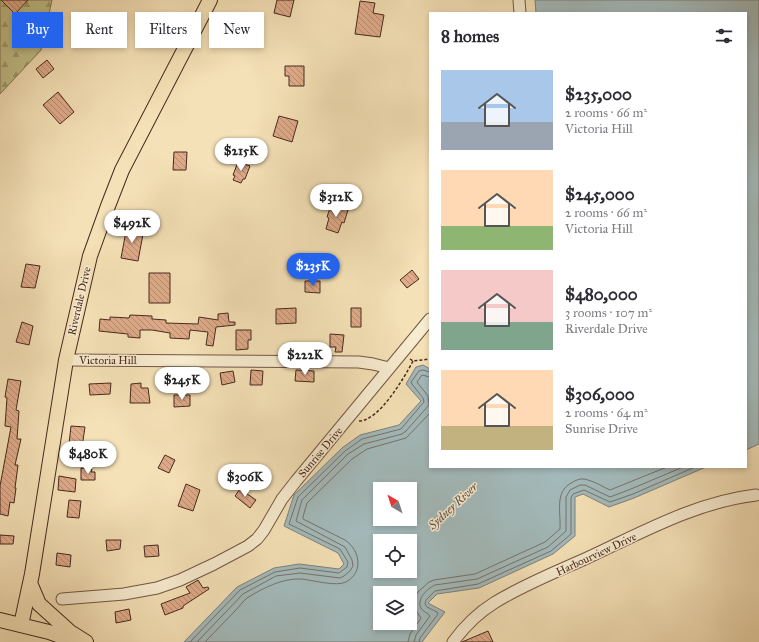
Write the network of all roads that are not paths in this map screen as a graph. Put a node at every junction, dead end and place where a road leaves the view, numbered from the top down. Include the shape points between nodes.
1 (210, 0) edge
2 (519, 0) edge
3 (520, 12) edge
4 (429, 320) edge
5 (66, 360) junction
6 (389, 368) junction
7 (756, 495) dead end
8 (30, 583) junction
9 (62, 599) dead end
10 (0, 620) edge
11 (21, 625) junction
12 (78, 642) edge
13 (86, 642) edge
14 (453, 642) edge

1 - 5 main road, Riverdale Drive via 122,170 90,256
2 - 3 street
4 - 6 street, Sunrise Drive
5 - 6 street, Victoria Hill via 359,362
5 - 8 main road, Riverdale Drive
6 - 9 street, Sunrise Drive via 282,499 262,533 248,546 161,587 124,594
7 - 14 street, Harbourview Drive via 724,500 692,511 518,590 482,611
8 - 11 main road, Riverdale Drive
8 - 13 main road via 39,604 70,632
10 - 11 main road
11 - 12 main road

